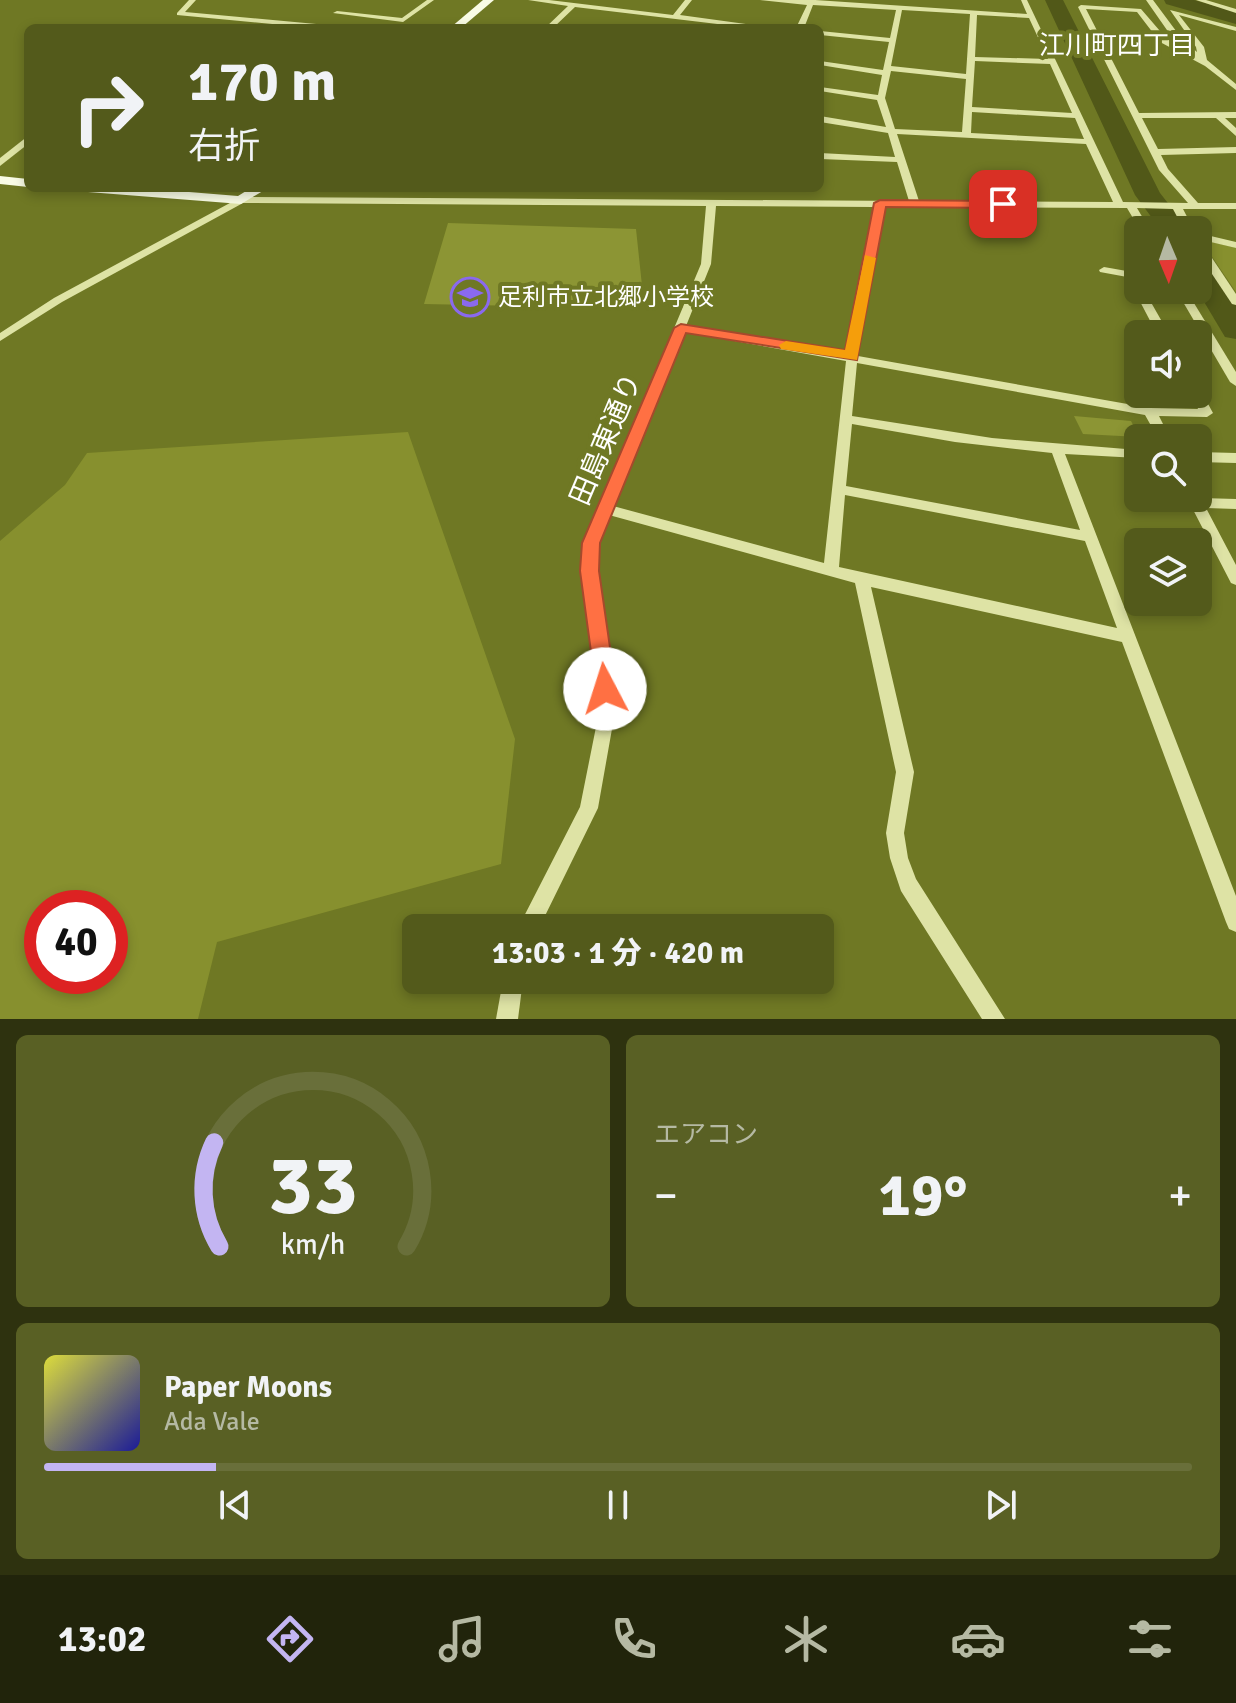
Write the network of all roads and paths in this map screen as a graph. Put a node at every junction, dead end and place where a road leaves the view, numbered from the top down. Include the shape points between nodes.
1 (193, 0) edge
2 (344, 0) edge
3 (431, 0) edge
4 (489, 0) edge
5 (531, 0) edge
6 (689, 0) edge
7 (763, 0) edge
8 (1024, 0) edge
9 (1149, 0) edge
10 (1199, 0) edge
11 (812, 3) edge
12 (573, 5) junction
13 (1236, 9) edge
14 (899, 11) junction
15 (337, 13) junction
16 (974, 14) junction
17 (196, 15) junction
18 (1031, 16) junction
19 (675, 17) junction
20 (185, 24) edge
21 (287, 24) edge
22 (330, 24) edge
23 (460, 24) edge
24 (553, 24) edge
25 (719, 24) edge
26 (802, 24) edge
27 (1236, 29) edge
28 (824, 33) edge
29 (892, 40) junction
30 (971, 59) junction
31 (1054, 62) junction
32 (824, 63) edge
33 (1204, 64) junction
34 (887, 70) junction
35 (970, 77) junction
36 (1236, 88) edge
37 (824, 90) edge
38 (881, 98) junction
39 (968, 109) junction
40 (1218, 115) junction
41 (1236, 115) edge
42 (1079, 116) junction
43 (1136, 116) junction
44 (824, 120) edge
45 (892, 131) junction
46 (1236, 133) edge
47 (966, 136) junction
48 (24, 142) edge
49 (1091, 142) junction
50 (1236, 150) edge
51 (1157, 152) junction
52 (824, 156) edge
53 (902, 160) junction
54 (0, 163) edge
55 (0, 180) edge
56 (24, 183) edge
57 (139, 192) edge
58 (254, 192) edge
59 (515, 192) edge
60 (722, 192) edge
61 (241, 200) junction
62 (511, 202) junction
63 (715, 202) junction
64 (880, 203) junction
65 (915, 204) junction
66 (1129, 205) junction
67 (1173, 205) junction
68 (1196, 206) junction
69 (1236, 206) edge
70 (1136, 216) edge
71 (1180, 216) edge
72 (1212, 239) edge
73 (1236, 245) edge
74 (1212, 266) edge
75 (1104, 270) dead end
76 (1124, 274) edge
77 (1236, 302) edge
78 (1189, 304) edge
79 (681, 328) junction
80 (0, 338) edge
81 (852, 356) junction
82 (1236, 382) edge
83 (1204, 408) edge
84 (1150, 412) junction
85 (846, 419) junction
86 (1156, 424) edge
87 (1058, 452) junction
88 (1124, 454) edge
89 (1212, 457) edge
90 (1236, 458) edge
91 (839, 489) junction
92 (1212, 502) edge
93 (1236, 504) edge
94 (605, 509) junction
95 (1202, 512) edge
96 (1090, 537) junction
97 (831, 571) junction
98 (862, 579) junction
99 (1236, 579) edge
100 (1128, 637) junction
101 (535, 914) edge
102 (1235, 917) edge
103 (511, 994) edge
104 (507, 1019) edge
105 (994, 1019) edge

1 - 17 street via 179,14
2 - 15 street
3 - 15 street via 403,20
4 - 23 main road
5 - 12 street
6 - 19 street
7 - 11 street
8 - 18 street
9 - 33 street via 1168,30
10 - 13 street
11 - 14 street
11 - 26 street
12 - 19 street via 646,18
12 - 24 street
14 - 16 street
14 - 29 street
15 - 22 street
16 - 18 street
16 - 30 street
17 - 20 street
17 - 21 street
18 - 31 street
19 - 25 street
27 - 33 street via 1172,11 1200,47
28 - 29 street
29 - 34 street
30 - 31 street
30 - 35 street
31 - 42 street
32 - 34 street
33 - 36 street
33 - 43 street via 1163,40 1139,10 1081,7
34 - 35 street
34 - 38 street
35 - 39 street
37 - 38 street
38 - 45 street
39 - 42 street
39 - 47 street
40 - 41 street
40 - 43 street
40 - 46 street
42 - 49 street
43 - 51 street
44 - 45 street
45 - 47 street
45 - 53 street
47 - 49 street
48 - 54 street
49 - 66 street
50 - 51 street
51 - 68 street via 1164,170
52 - 53 street
53 - 65 street
55 - 56 main road
57 - 61 main road
58 - 61 main road
59 - 62 street
60 - 63 street
61 - 62 street
61 - 80 street via 58,300
62 - 63 street
63 - 64 street
63 - 79 street, 田島東通り via 706,264
64 - 65 street
64 - 81 street
65 - 66 street
66 - 67 street
66 - 70 street
67 - 68 street
67 - 71 street
68 - 69 street
72 - 73 street
74 - 77 street
75 - 76 street
78 - 82 street
79 - 81 street
79 - 94 street, 田島東通り
81 - 84 street
81 - 85 street
83 - 84 street via 1207,413
84 - 86 street
85 - 87 street
85 - 91 street
87 - 88 street
87 - 96 street
89 - 90 street
91 - 96 street
91 - 97 street
92 - 93 street
94 - 97 street
94 - 101 street, 田島東通り via 591,543 589,571 607,712 589,808
95 - 99 street
96 - 100 street
97 - 98 street
98 - 100 street
98 - 105 street via 905,772 895,833 899,858 908,884
100 - 102 street
103 - 104 street

